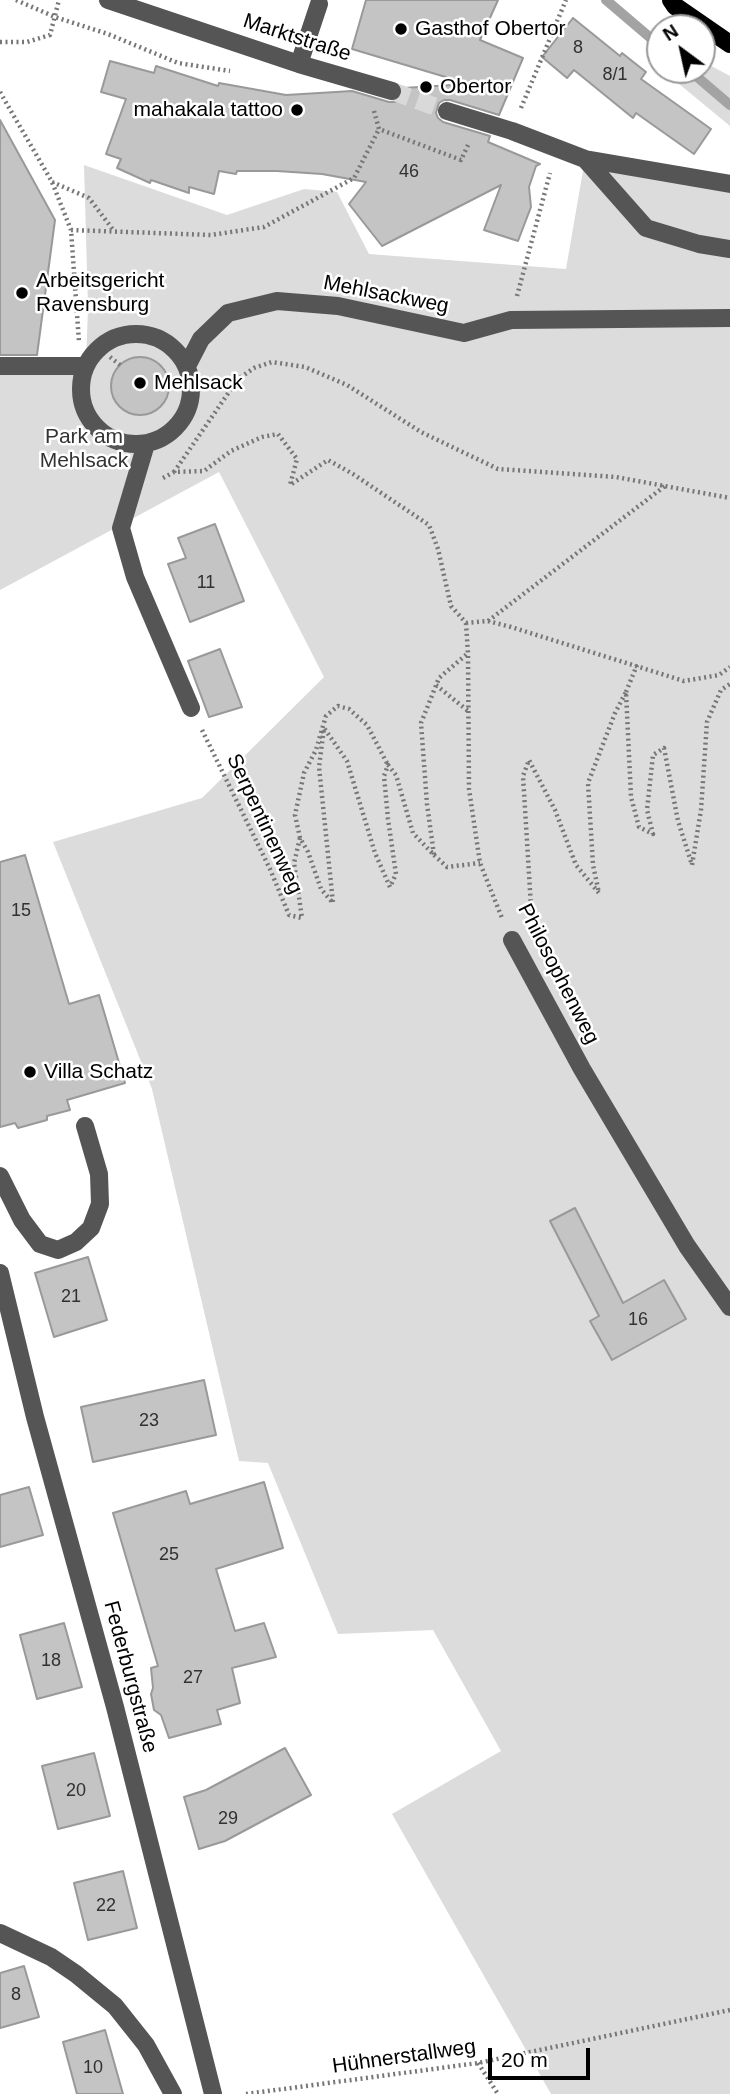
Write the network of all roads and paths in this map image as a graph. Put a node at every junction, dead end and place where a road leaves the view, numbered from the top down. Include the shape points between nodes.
1 (16, 0) edge
2 (59, 0) edge
3 (108, 0) edge
4 (566, 0) edge
5 (671, 0) edge
6 (319, 4) dead end
7 (55, 17) junction
8 (0, 42) edge
9 (730, 44) edge
10 (299, 64) junction
11 (392, 91) tunnel mouth
12 (0, 92) edge
13 (447, 111) tunnel mouth
14 (379, 129) dead end
15 (512, 131) junction
16 (557, 148) junction
17 (585, 159) junction
18 (51, 182) junction
19 (730, 184) edge
20 (71, 230) junction
21 (115, 232) junction
22 (730, 249) edge
23 (730, 318) edge
24 (511, 320) junction
25 (83, 360) junction
26 (0, 366) edge
27 (187, 366) junction
28 (146, 444) junction
29 (666, 486) junction
30 (730, 498) edge
31 (488, 621) junction
32 (466, 623) junction
33 (468, 654) junction
34 (637, 665) junction
35 (730, 667) edge
36 (730, 684) edge
37 (436, 685) junction
38 (626, 692) junction
39 (191, 708) joint
40 (469, 711) junction
41 (324, 728) junction
42 (388, 765) junction
43 (300, 838) junction
44 (434, 855) junction
45 (480, 863) junction
46 (512, 940) junction
47 (85, 1126) dead end
48 (0, 1176) edge
49 (0, 1273) edge
50 (730, 1307) edge
51 (0, 1933) edge
52 (730, 2010) edge
53 (478, 2063) junction
54 (173, 2094) edge
55 (214, 2094) edge
56 (246, 2094) edge
57 (498, 2094) edge

1 - 7 path
2 - 7 path
3 - 10 street, Marktstraße
4 - 15 path
5 - 9 main road
6 - 10 street
7 - 8 path via 50,35 27,42
10 - 11 street, Marktstraße
12 - 18 path
13 - 15 street
14 - 21 path via 354,178 264,227 211,235
15 - 16 street
16 - 17 street
16 - 24 path
17 - 19 street
17 - 22 street via 646,228
18 - 20 path
18 - 21 path via 89,198
20 - 21 path
20 - 25 path
23 - 24 street, Mehlsackweg
24 - 27 street, Mehlsackweg via 464,333 338,306 278,301 228,313 201,339
25 - 26 street
25 - 27 street via 114,338 148,334 177,351
25 - 28 street via 81,395 92,423 116,441
27 - 28 street via 191,399 186,415 176,429
28 - 39 street via 121,528 135,577
29 - 30 path
29 - 31 path
29 - 32 path via 616,477 498,469 421,432 347,385 305,367 272,362 238,379 174,472 204,471 231,451 278,434 298,459 290,485 328,460 429,525 451,606
31 - 32 path
31 - 34 path
32 - 33 path, Philosophenweg
33 - 37 path
33 - 40 path, Philosophenweg
34 - 35 path via 684,681 719,675
34 - 38 path
36 - 38 path via 721,690 707,722 692,865 664,748 653,755 647,810 653,834 639,827 631,797
37 - 40 path
37 - 44 path via 421,723
38 - 46 path via 588,783 599,893 576,865 530,760 523,776 532,926
39 - 43 path, Serpentinenweg via 289,915 302,918 294,863
40 - 45 path, Philosophenweg via 469,789
41 - 42 path via 326,716 338,706 349,709 366,725
41 - 42 path via 347,761 390,887 396,874 384,776
41 - 43 path via 304,773 296,815
41 - 43 path, Serpentinenweg via 319,767 333,903 321,890
42 - 44 path via 396,775 413,833
44 - 45 path via 447,867
45 - 46 path, Philosophenweg
46 - 50 street, Philosophenweg via 596,1092 687,1245
47 - 48 street via 99,1174 100,1204 91,1228 76,1241 58,1250 40,1244
49 - 55 street, Federburgstraße
51 - 54 street via 51,1958 115,2006 146,2045
52 - 53 path, Hühnerstallweg
53 - 56 path, Hühnerstallweg
53 - 57 path

